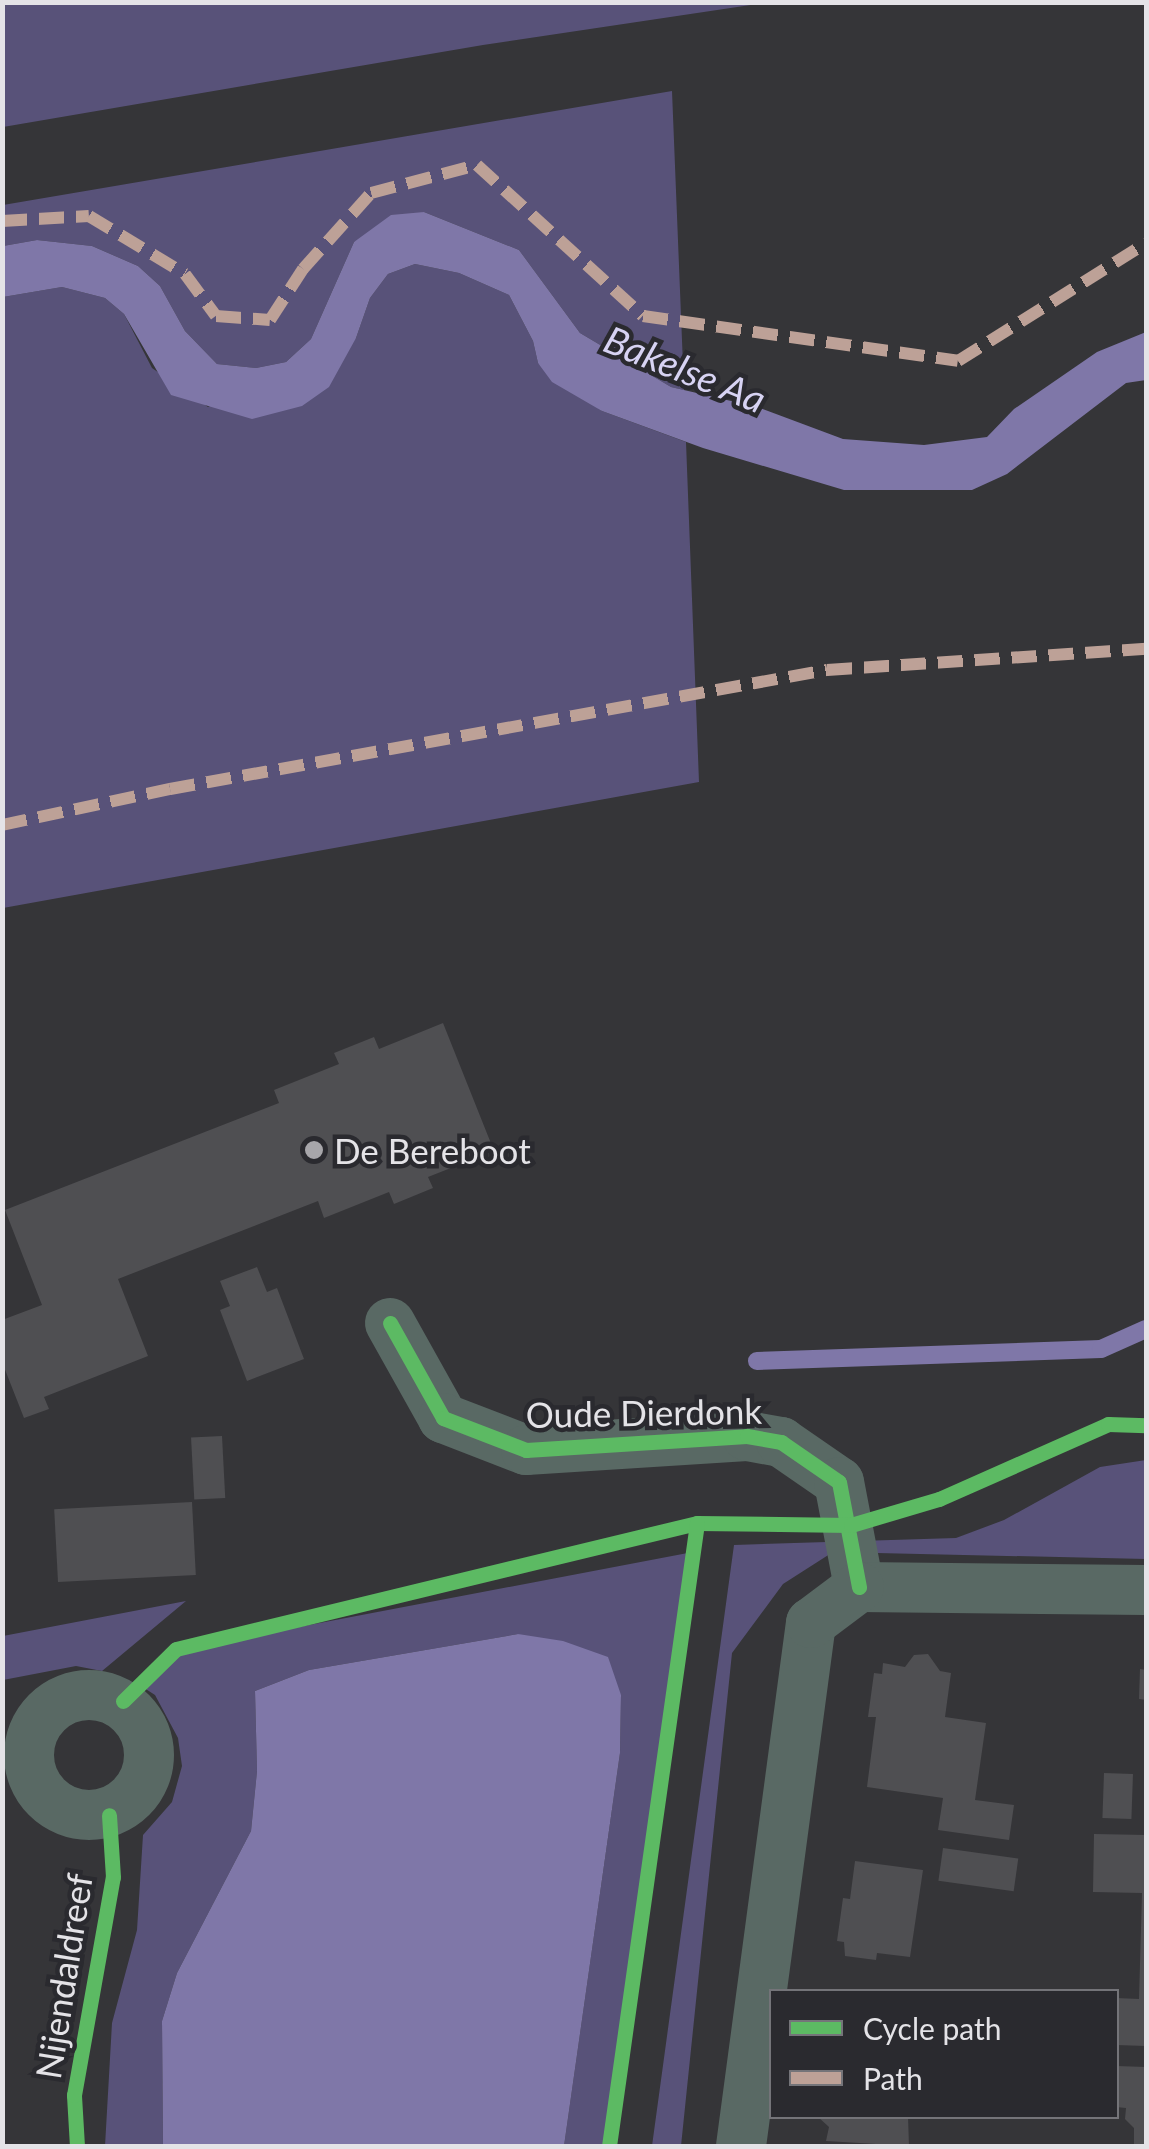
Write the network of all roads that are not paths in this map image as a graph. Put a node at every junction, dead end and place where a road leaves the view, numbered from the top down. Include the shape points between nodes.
1 (390, 1323) dead end
2 (859, 1586) junction
3 (1146, 1590) edge
4 (741, 2146) edge

1 - 2 street, Oude Dierdonk via 443,1418 526,1450 747,1436 782,1442 839,1482
2 - 3 street
2 - 4 street via 811,1623

